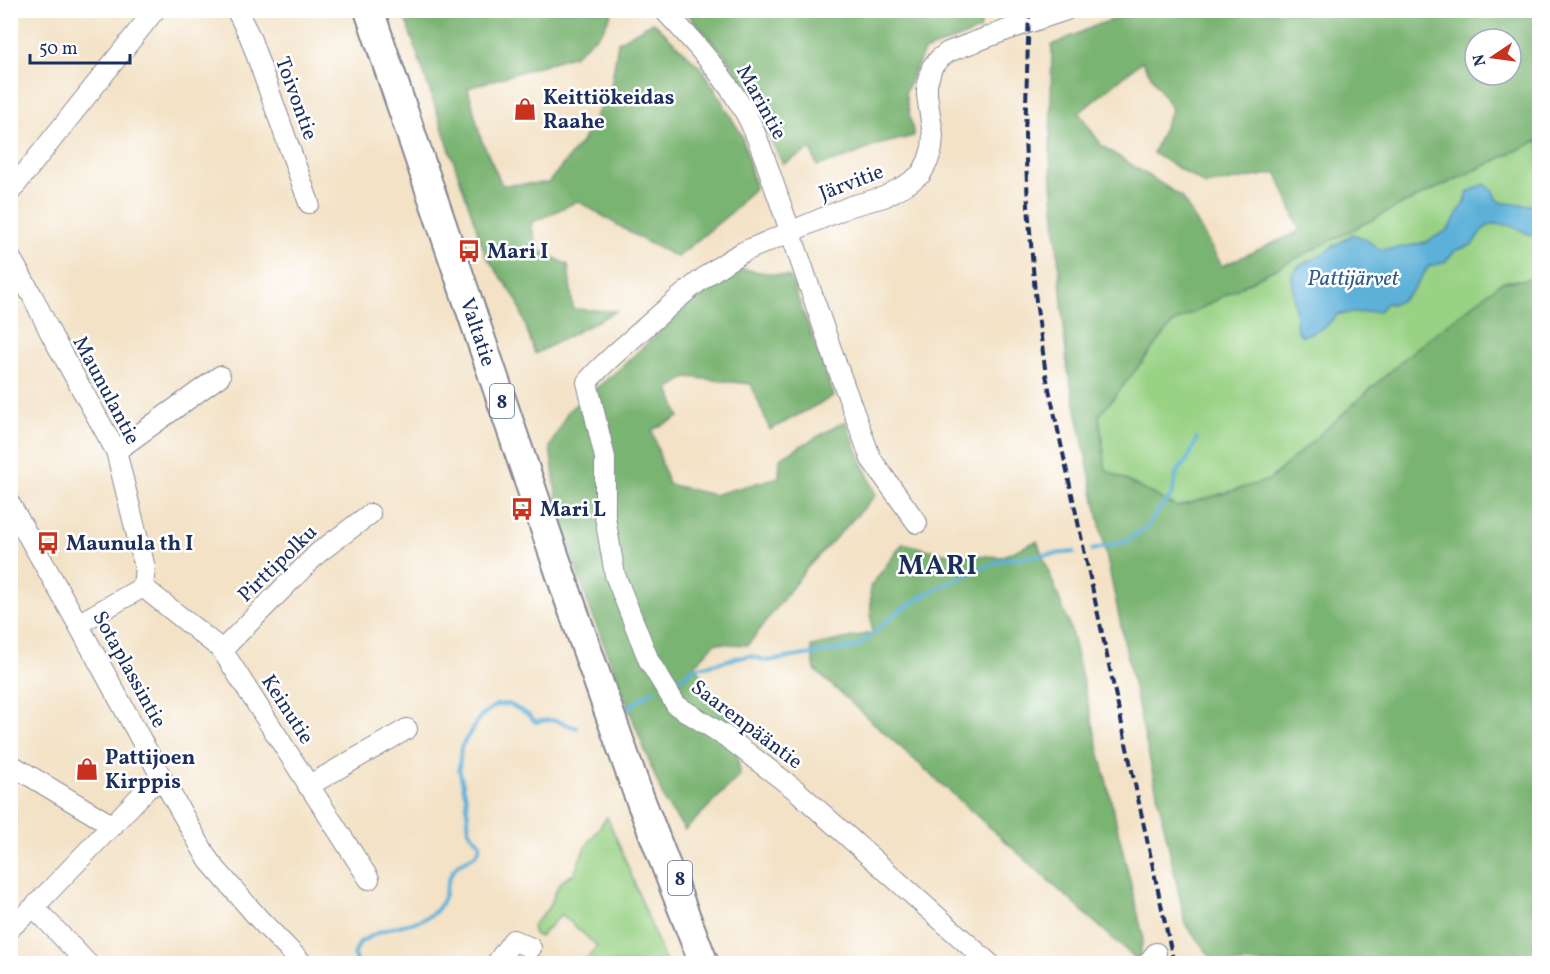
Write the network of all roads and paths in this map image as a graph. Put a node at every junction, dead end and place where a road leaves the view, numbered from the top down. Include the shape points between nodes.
1 (155, 10) edge
2 (236, 10) edge
3 (369, 10) edge
4 (664, 10) edge
5 (1066, 10) edge
6 (10, 192) edge
7 (309, 203) dead end
8 (790, 232) junction
9 (10, 256) edge
10 (220, 376) dead end
11 (116, 451) junction
12 (10, 504) edge
13 (370, 514) dead end
14 (917, 523) dead end
15 (143, 587) junction
16 (78, 624) junction
17 (222, 650) junction
18 (407, 729) dead end
19 (10, 764) edge
20 (163, 780) junction
21 (308, 786) junction
22 (637, 791) junction
23 (113, 826) junction
24 (369, 879) dead end
25 (34, 907) junction
26 (10, 928) edge
27 (531, 948) dead end
28 (88, 963) edge
29 (303, 963) edge
30 (496, 963) edge
31 (704, 963) edge
32 (725, 963) edge
33 (990, 963) edge

1 - 6 street
2 - 7 street, Toivontie via 250,38
3 - 22 highway, Valtatie / 8
4 - 8 street, Marintie via 712,64 741,105
5 - 8 street, Järvitie via 948,52 939,59 927,84 933,135 921,174 884,197 851,206
8 - 14 street, Marintie via 871,459
8 - 33 street, Saarenpääntie via 743,252 714,270 657,316 587,382 605,458 605,518 615,575 649,661 676,705 728,738 796,791
9 - 11 street, Maunulantie
10 - 11 street
11 - 15 street, Maunulantie via 145,567
12 - 16 street, Sotaplassintie
13 - 17 street, Pirttipolku via 318,553
15 - 16 street
15 - 17 street, Keinutie
16 - 20 street, Sotaplassintie
17 - 21 street, Keinutie
18 - 21 street
19 - 23 street
20 - 23 street via 148,788
20 - 29 street, Sotaplassintie via 209,861
21 - 24 street, Keinutie
22 - 31 highway, Valtatie / 8
22 - 32 highway, Valtatie / 8
23 - 25 street
25 - 26 street
25 - 28 street
27 - 30 street via 513,940

